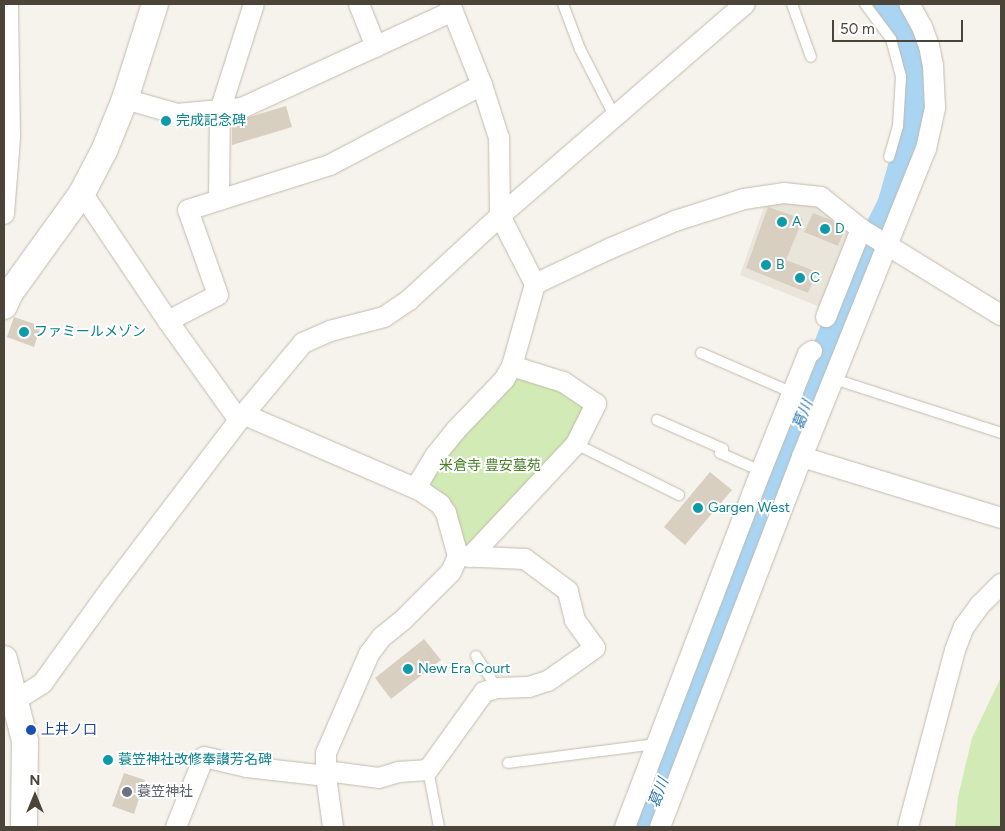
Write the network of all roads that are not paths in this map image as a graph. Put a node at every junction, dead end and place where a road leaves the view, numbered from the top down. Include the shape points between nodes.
1 (8, 4) edge
2 (155, 4) edge
3 (271, 4) edge
4 (359, 4) edge
5 (563, 4) edge
6 (745, 4) edge
7 (792, 4) edge
8 (865, 4) edge
9 (909, 4) edge
10 (253, 8) edge
11 (452, 8) edge
12 (376, 47) junction
13 (811, 56) dead end
14 (482, 85) junction
15 (125, 99) junction
16 (220, 111) junction
17 (616, 117) junction
18 (7, 137) edge
19 (889, 157) dead end
20 (82, 193) junction
21 (219, 200) junction
22 (4, 214) edge
23 (500, 216) junction
24 (861, 229) junction
25 (887, 246) junction
26 (535, 284) junction
27 (4, 306) edge
28 (1001, 315) edge
29 (826, 316) dead end
30 (168, 321) junction
31 (812, 351) dead end
32 (701, 353) dead end
33 (512, 366) junction
34 (834, 379) junction
35 (793, 393) junction
36 (242, 417) junction
37 (656, 420) dead end
38 (1001, 433) edge
39 (576, 444) junction
40 (802, 457) junction
41 (761, 471) junction
42 (419, 490) junction
43 (679, 495) dead end
44 (1001, 518) edge
45 (464, 556) junction
46 (720, 575) junction
47 (1001, 584) edge
48 (752, 588) junction
49 (476, 656) dead end
50 (4, 659) edge
51 (497, 688) junction
52 (16, 700) junction
53 (658, 744) junction
54 (508, 763) dead end
55 (428, 770) junction
56 (326, 773) junction
57 (24, 827) edge
58 (176, 827) edge
59 (332, 827) edge
60 (439, 827) edge
61 (625, 827) edge
62 (660, 827) edge
63 (908, 827) edge

1 - 18 street
2 - 15 street
3 - 10 street
4 - 12 street
5 - 17 lane via 580,49
6 - 17 street
7 - 13 lane
8 - 19 lane via 891,39 900,70 900,111
9 - 25 street via 930,46 935,108 926,149
10 - 16 street
11 - 12 street
11 - 14 street
12 - 16 street via 242,108
14 - 21 street via 330,164
14 - 23 street via 499,138
15 - 16 street via 177,114
15 - 20 street via 104,151
16 - 21 street
17 - 23 street
18 - 22 street
20 - 27 street
20 - 30 street
21 - 30 street via 188,210 218,295
23 - 26 street
23 - 36 street via 409,300 384,317 330,331 303,343
24 - 25 street
24 - 26 street via 821,197 784,192 767,194 675,221
24 - 29 street
25 - 28 street
25 - 34 street
26 - 33 street
30 - 36 street
31 - 35 street
32 - 35 lane
33 - 39 street via 564,382 596,404
33 - 42 street via 504,380 435,456 420,481
34 - 38 lane
34 - 40 street
35 - 41 street
36 - 42 street
36 - 52 street via 112,586 42,684
37 - 41 lane via 723,449 720,453
39 - 43 lane
39 - 45 street
40 - 44 street
40 - 48 street
41 - 46 street
42 - 45 street via 440,504
45 - 51 street via 525,559 568,591 575,620 595,648 548,680 529,687
45 - 56 street via 369,654 326,753
46 - 48 street
46 - 53 street
47 - 63 street via 980,604 964,627 955,650
48 - 62 street
49 - 51 lane
50 - 52 street
51 - 55 street via 484,692
52 - 57 street via 25,741
53 - 54 lane
53 - 61 street
55 - 56 street via 399,772 379,778
55 - 60 lane
56 - 58 street via 247,767 204,757
56 - 59 street

